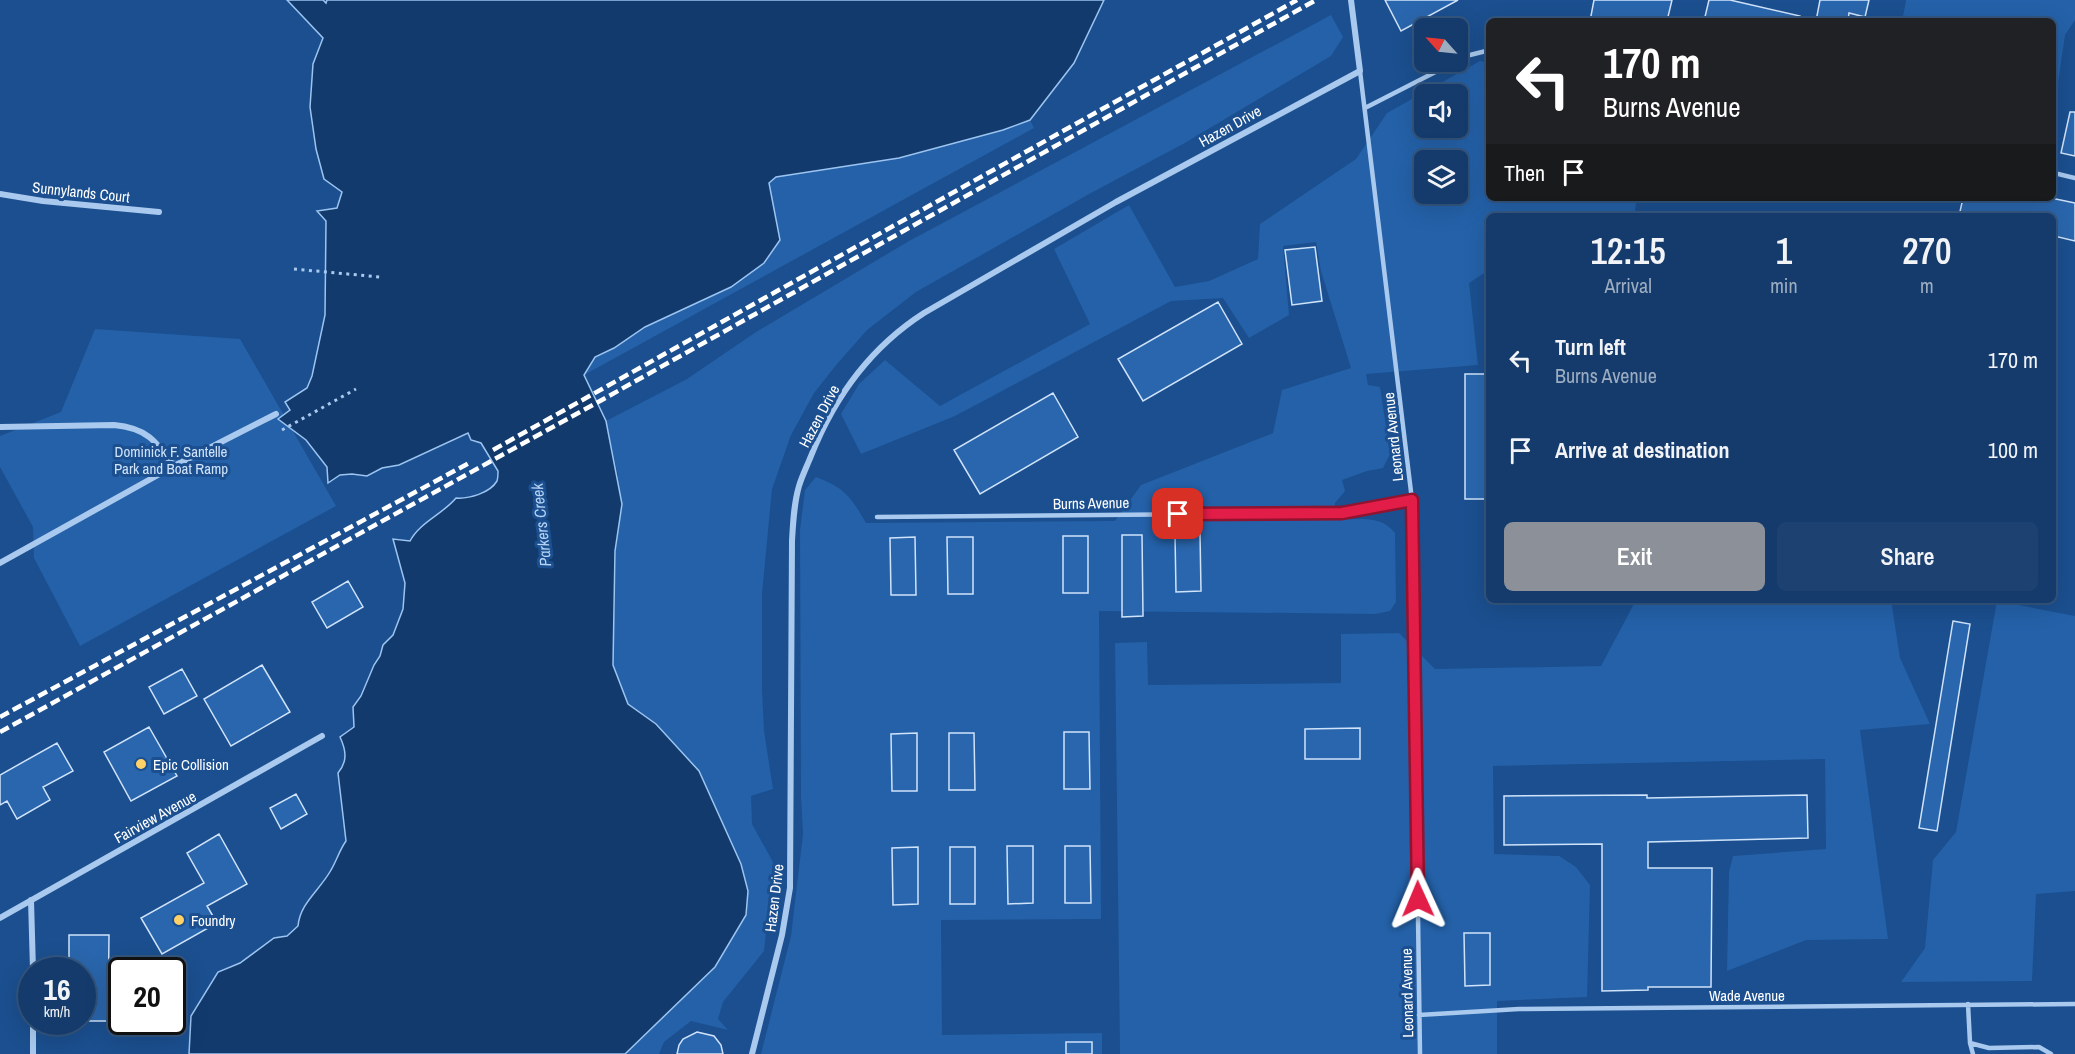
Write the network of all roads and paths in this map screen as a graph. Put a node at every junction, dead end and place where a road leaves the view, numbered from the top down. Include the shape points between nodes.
1 (1351, 0) edge
2 (1486, 51) edge
3 (1468, 56) edge
4 (1360, 71) junction
5 (1435, 72) edge
6 (1365, 108) junction
7 (2056, 173) edge
8 (2075, 178) edge
9 (0, 194) edge
10 (159, 212) dead end
11 (294, 269) dead end
12 (380, 277) dead end
13 (356, 388) dead end
14 (276, 414) dead end
15 (0, 427) edge
16 (282, 430) dead end
17 (174, 466) junction
18 (1412, 500) junction
19 (877, 517) dead end
20 (0, 563) edge
21 (322, 736) dead end
22 (31, 900) junction
23 (0, 918) edge
24 (33, 957) edge
25 (1968, 1004) junction
26 (2075, 1004) edge
27 (1419, 1015) junction
28 (33, 1035) edge
29 (1970, 1043) junction
30 (33, 1054) edge
31 (752, 1054) edge
32 (1420, 1054) edge
33 (1972, 1054) edge
34 (2051, 1054) edge

1 - 4 street
2 - 3 lane
4 - 6 lane, Leonard Avenue
4 - 31 street, Hazen Drive via 1116,202 924,313 871,357 840,399 799,485 794,513 790,888
5 - 6 lane
6 - 18 lane, Leonard Avenue
7 - 8 lane
9 - 10 street, Sunnylands Court
11 - 12 path
13 - 16 path
14 - 17 street
15 - 17 street via 129,427 157,442
17 - 20 street
18 - 19 lane, Burns Avenue via 1342,513
18 - 27 lane, Leonard Avenue
21 - 22 street, Fairview Avenue
22 - 23 street, Fairview Avenue
22 - 24 street
25 - 26 lane, Wade Avenue
25 - 27 lane, Wade Avenue via 1519,1009
25 - 29 lane
27 - 32 lane, Leonard Avenue
28 - 30 street
29 - 33 lane
29 - 34 lane via 1989,1048 2039,1047

